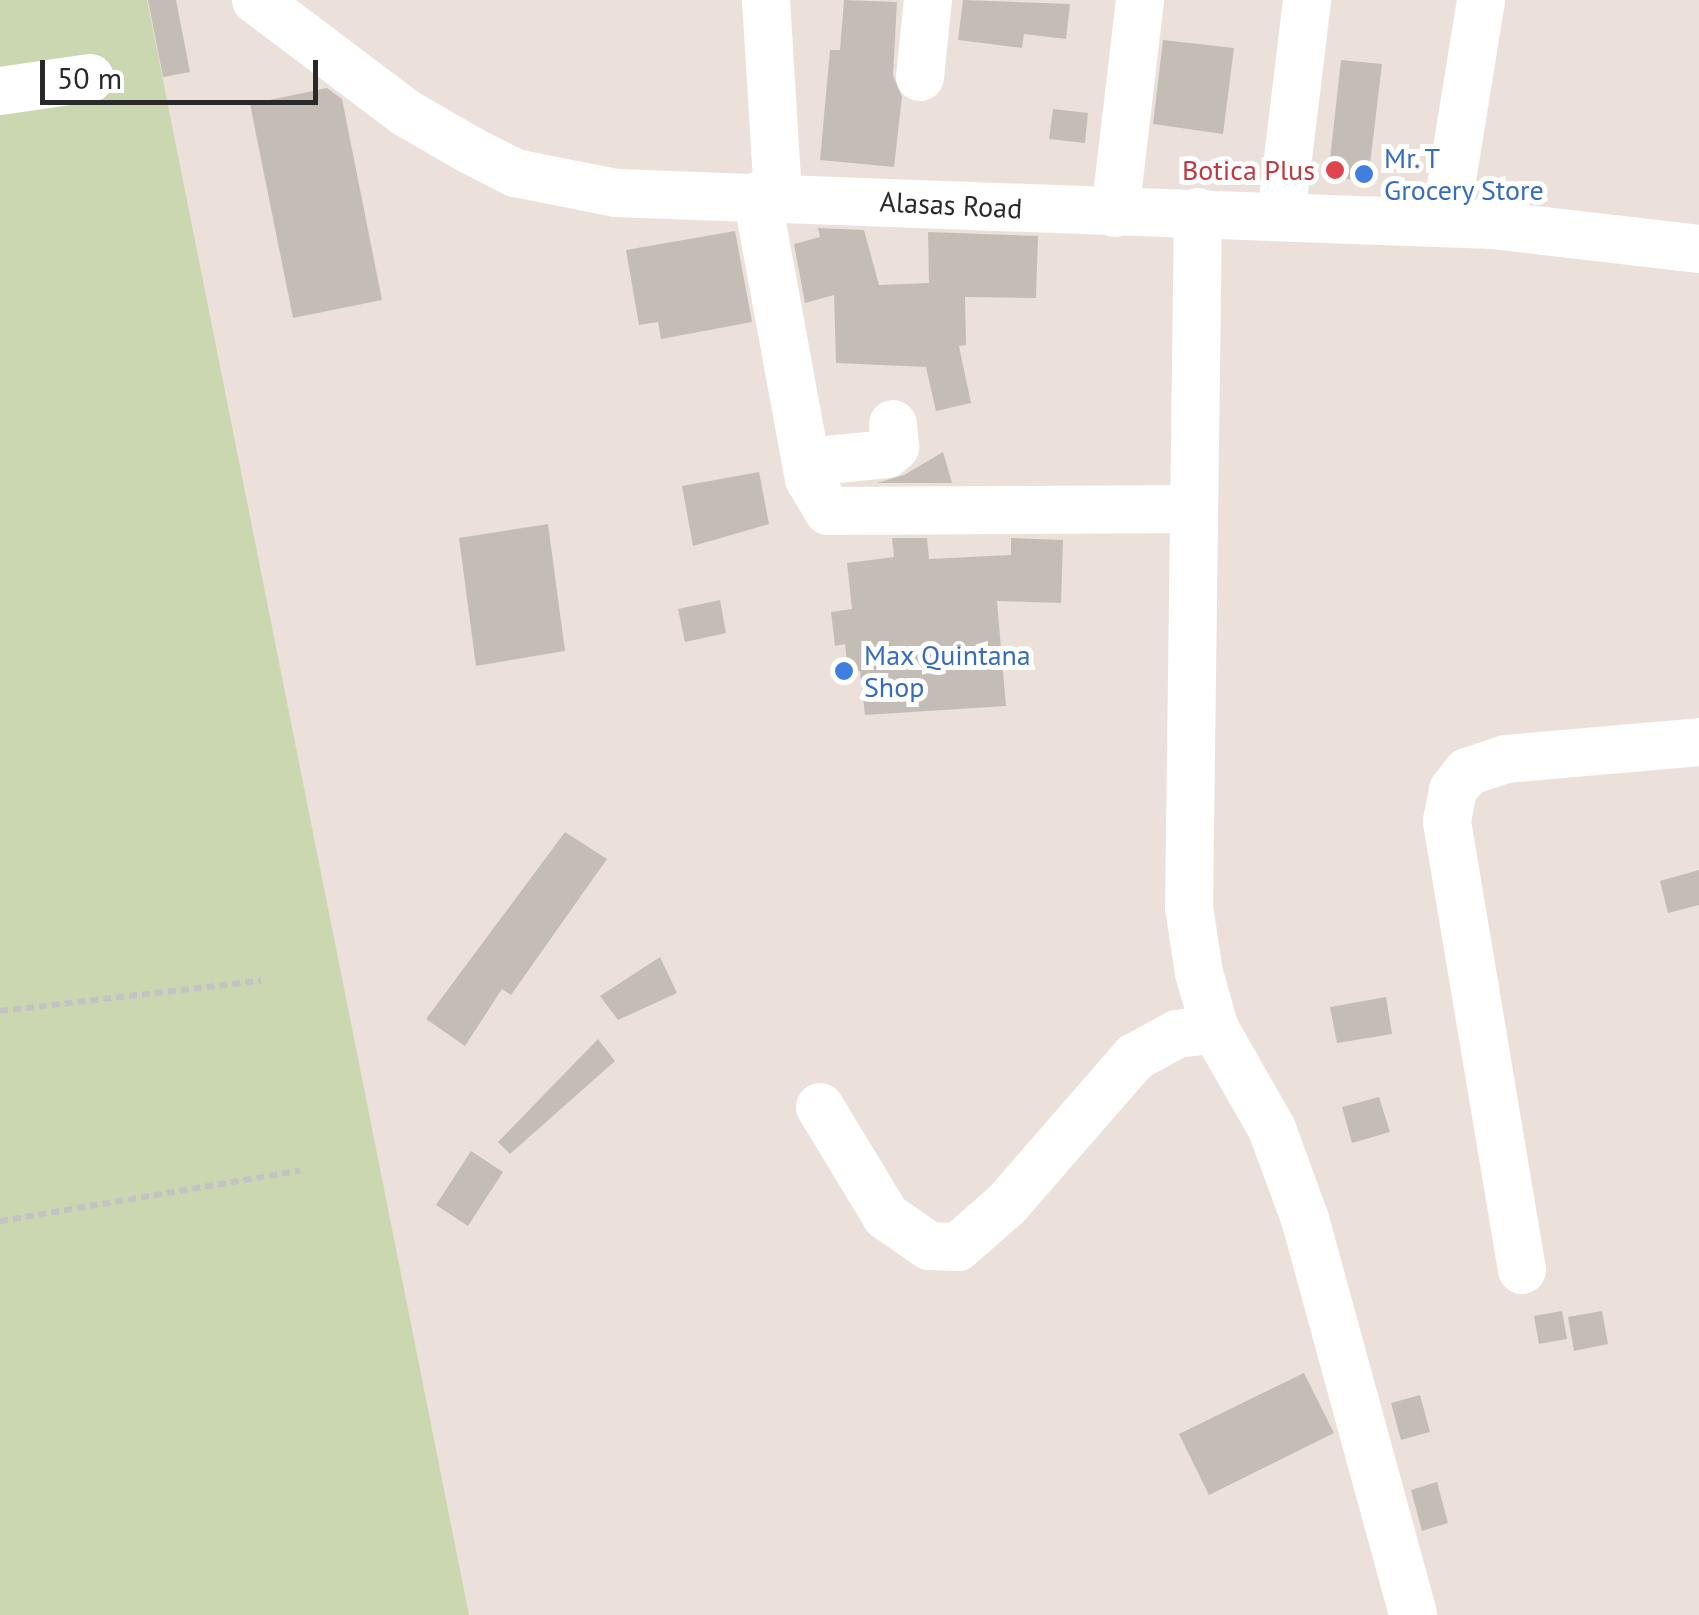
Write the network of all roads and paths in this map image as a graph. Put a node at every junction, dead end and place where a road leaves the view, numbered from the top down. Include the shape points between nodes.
1 (256, 0) edge
2 (766, 0) edge
3 (928, 0) edge
4 (1140, 0) edge
5 (1307, 0) edge
6 (1481, 0) edge
7 (920, 77) dead end
8 (90, 78) dead end
9 (0, 91) edge
10 (768, 197) junction
11 (1198, 212) junction
12 (1115, 213) junction
13 (1282, 216) junction
14 (1444, 224) junction
15 (1699, 249) edge
16 (893, 424) dead end
17 (806, 462) junction
18 (1194, 508) junction
19 (1699, 742) edge
20 (261, 981) dead end
21 (0, 1011) edge
22 (1215, 1029) junction
23 (820, 1106) dead end
24 (300, 1172) dead end
25 (0, 1221) edge
26 (1522, 1270) dead end
27 (1413, 1615) edge

1 - 10 street, Alasas Road via 406,113 515,172 616,193
2 - 10 street
3 - 7 street
4 - 12 street
5 - 13 street
6 - 14 street
8 - 9 street
10 - 12 street, Alasas Road
10 - 17 street
11 - 12 street, Alasas Road
11 - 13 street, Alasas Road
11 - 18 street
13 - 14 street, Alasas Road
14 - 15 street, Alasas Road via 1588,231
16 - 17 street via 895,448 886,454
17 - 18 street via 815,496 846,514
18 - 22 street via 1189,907
19 - 26 street via 1506,759 1467,772 1453,790 1447,821
20 - 21 path
22 - 23 street via 1178,1034 1136,1057 1007,1204 958,1248 929,1246 886,1216
22 - 27 street via 1272,1130 1305,1219
24 - 25 path

